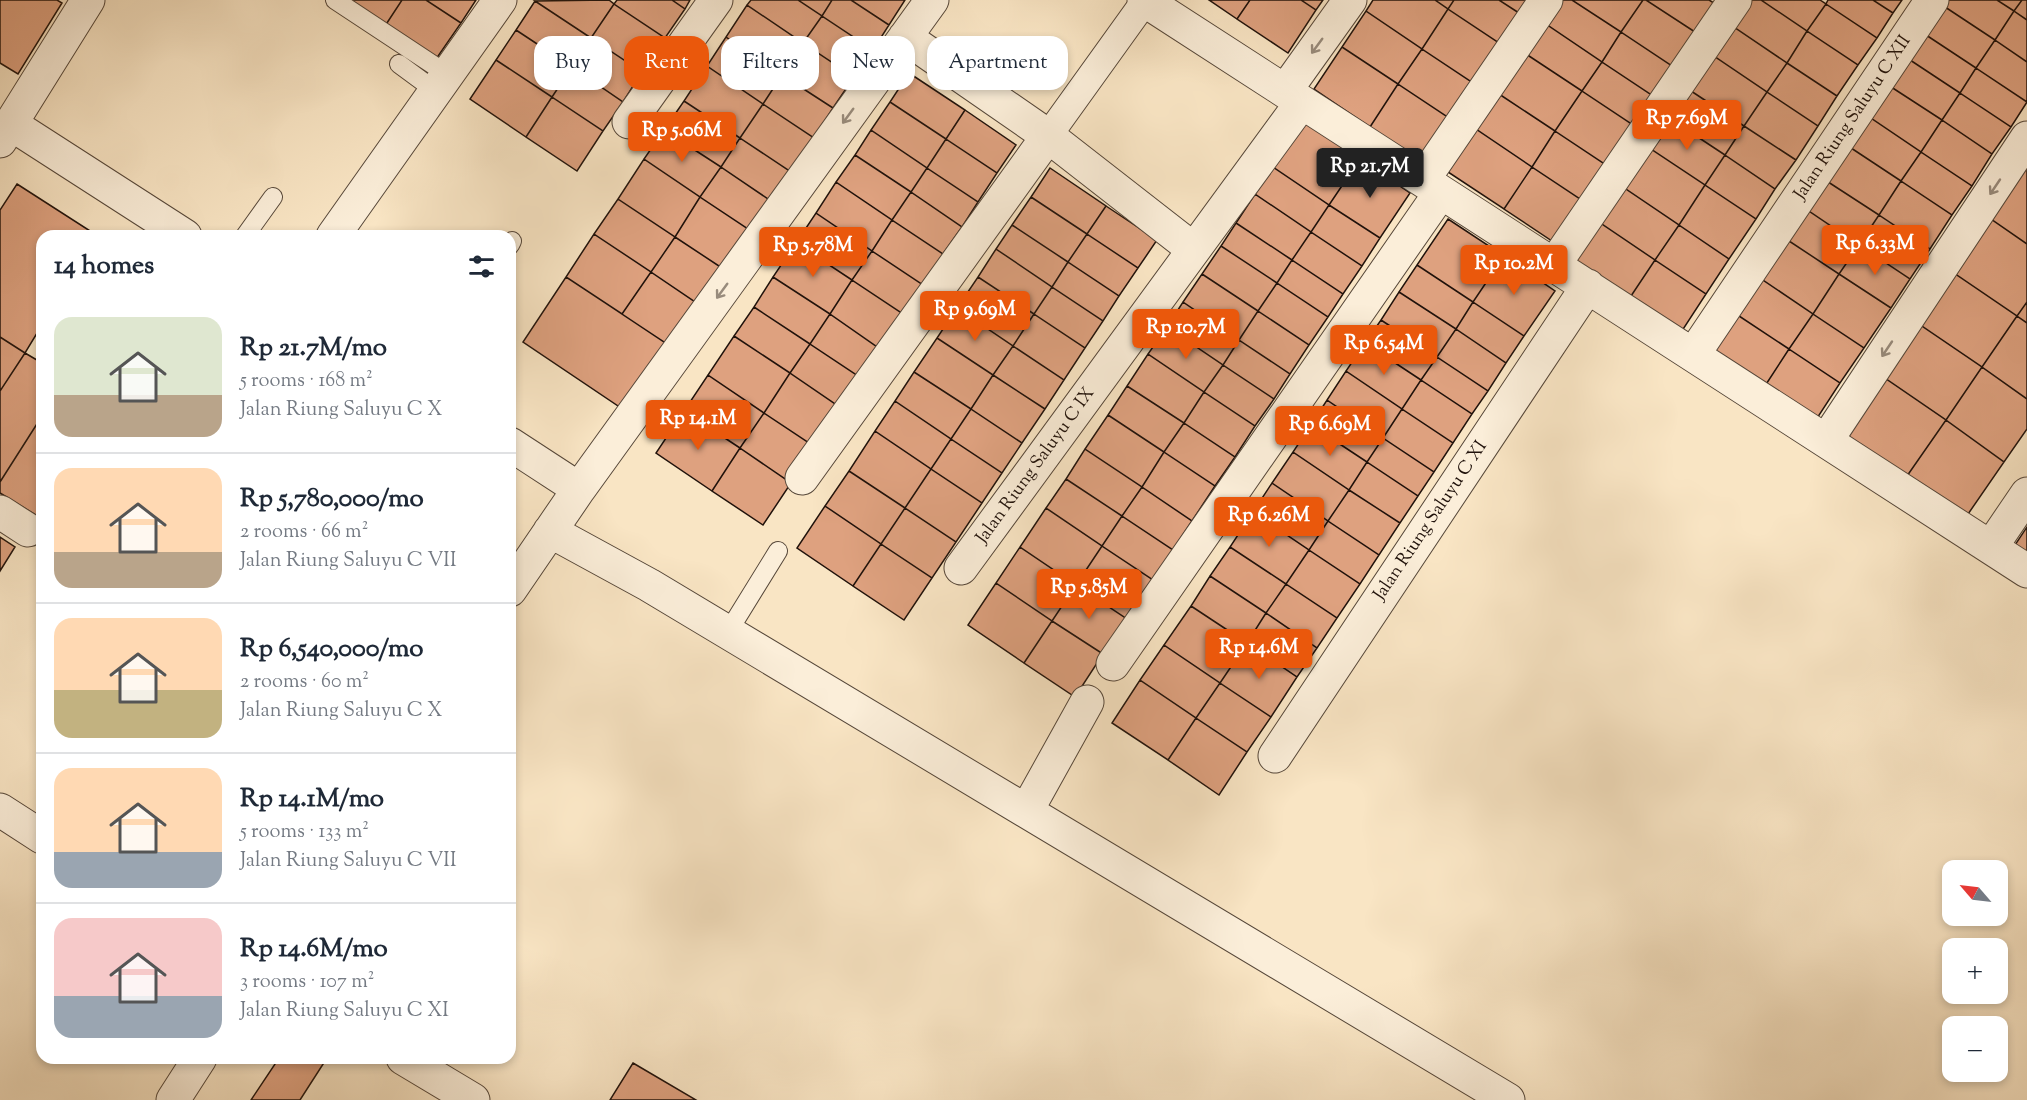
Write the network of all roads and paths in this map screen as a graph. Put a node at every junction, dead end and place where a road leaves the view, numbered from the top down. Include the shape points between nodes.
1 (88, 0) edge
2 (335, 0) edge
3 (500, 0) edge
4 (716, 0) edge
5 (932, 0) edge
6 (1145, 0) edge
7 (1350, 0) edge
8 (1546, 0) edge
9 (1735, 0) edge
10 (1932, 0) edge
11 (906, 36) edge
12 (915, 44) edge
13 (399, 64) dead end
14 (442, 83) junction
15 (867, 90) edge
16 (0, 92) edge
17 (1294, 97) junction
18 (629, 123) dead end
19 (4, 131) edge
20 (1047, 136) junction
21 (2027, 138) edge
22 (1432, 186) junction
23 (273, 197) dead end
24 (175, 230) edge
25 (249, 230) edge
26 (337, 230) edge
27 (1193, 249) junction
28 (1554, 265) junction
29 (1588, 286) junction
30 (1693, 355) junction
31 (1826, 441) junction
32 (516, 448) edge
33 (802, 478) dead end
34 (579, 489) junction
35 (2027, 494) edge
36 (0, 512) edge
37 (28, 530) dead end
38 (550, 531) junction
39 (1991, 547) junction
40 (778, 551) dead end
41 (961, 568) dead end
42 (2027, 571) edge
43 (516, 581) edge
44 (728, 632) junction
45 (1113, 664) dead end
46 (1088, 702) dead end
47 (1275, 756) dead end
48 (0, 810) edge
49 (1028, 810) junction
50 (36, 833) edge
51 (196, 1064) edge
52 (413, 1064) edge
53 (173, 1100) edge
54 (473, 1100) edge
55 (1508, 1100) edge

1 - 19 street
2 - 14 lane
3 - 14 street
4 - 18 street
5 - 11 street
6 - 17 street
6 - 20 street
7 -> 17 street, Jalan Riung Saluyu C IX
8 - 22 street
9 - 28 street
10 - 30 street, Jalan Riung Saluyu C XII
12 - 20 street
13 - 14 lane
14 - 26 street
15 -> 34 street
16 - 19 street
17 - 22 street
17 - 27 street, Jalan Riung Saluyu C IX
19 - 24 street
20 - 27 street
20 - 33 street
21 -> 31 street
22 - 28 street
22 - 45 street
23 - 25 lane
27 - 41 street, Jalan Riung Saluyu C IX
28 - 29 street
29 - 30 street
29 - 47 street, Jalan Riung Saluyu C XI
30 - 31 street
31 - 39 street
32 - 34 street
34 - 38 street
35 - 39 street
36 - 37 street
38 - 43 street
38 - 44 street
39 - 42 street
40 - 44 lane
44 - 49 street
46 - 49 street
48 - 50 street
49 - 55 street
51 - 53 street
52 - 54 street

